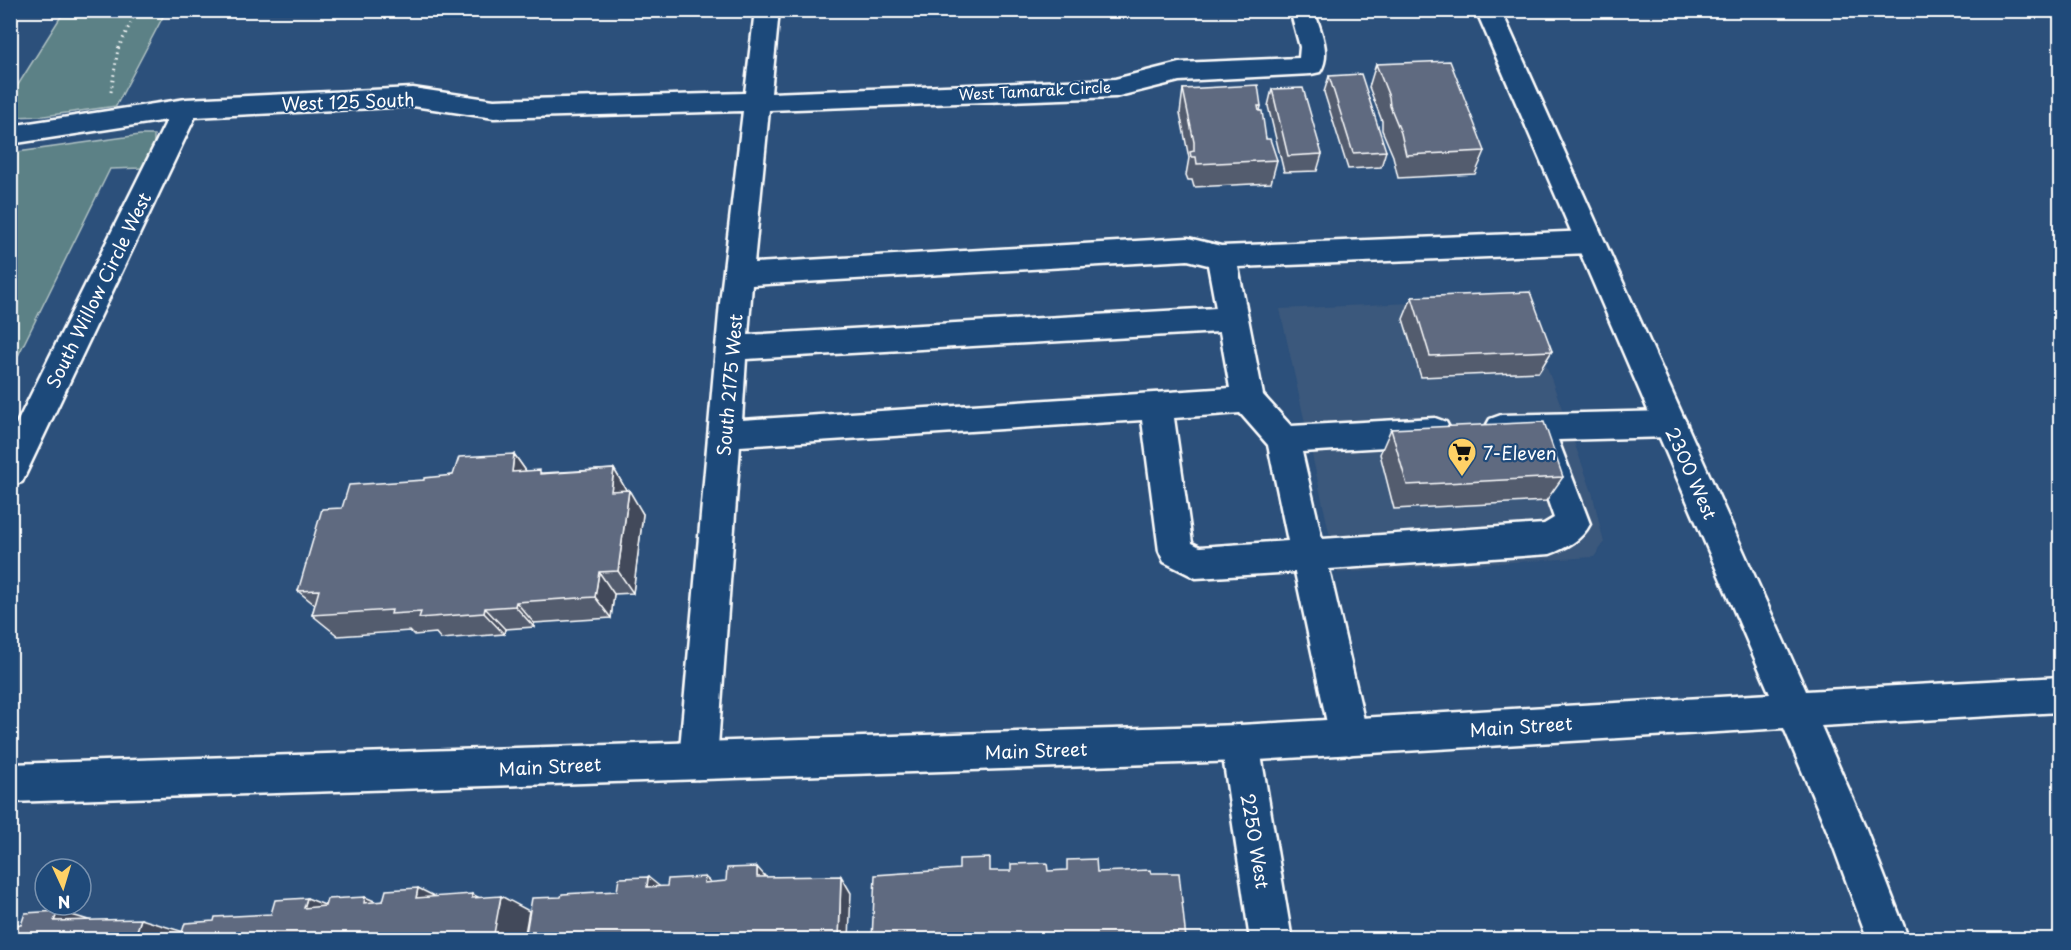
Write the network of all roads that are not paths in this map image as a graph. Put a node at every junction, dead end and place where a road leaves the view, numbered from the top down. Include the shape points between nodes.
1 (768, 10) edge
2 (1302, 10) edge
3 (1488, 10) edge
4 (758, 102) junction
5 (186, 108) junction
6 (10, 135) edge
7 (1590, 242) junction
8 (1221, 257) junction
9 (738, 275) junction
10 (1234, 319) junction
11 (732, 348) junction
12 (1248, 400) junction
13 (1156, 406) junction
14 (1671, 424) junction
15 (1537, 427) junction
16 (725, 434) junction
17 (1283, 440) junction
18 (10, 472) edge
19 (1310, 554) junction
20 (2061, 694) edge
21 (1795, 712) junction
22 (1349, 737) junction
23 (1240, 743) junction
24 (698, 760) junction
25 (10, 783) edge
26 (1271, 939) edge
27 (1889, 939) edge

1 - 4 street, South 2175 West
2 - 4 street, West Tamarak Circle via 1313,47 1311,66 1179,72 1115,88
3 - 7 street, 2300 West
4 - 5 street, West 125 South via 494,109 413,97
4 - 9 street, South 2175 West
5 - 6 street, West 125 South
5 - 18 street, South Willow Circle West
7 - 8 street
7 - 14 street, 2300 West
8 - 9 street via 1188,249
8 - 10 street
9 - 11 street, South 2175 West
10 - 11 street
10 - 12 street
11 - 16 street, South 2175 West
12 - 13 street
12 - 17 street
13 - 16 street
13 - 19 street via 1176,551 1196,563
14 - 15 street
14 - 21 street, 2300 West
15 - 17 street
15 - 19 street via 1573,524 1550,539
16 - 24 street, South 2175 West
17 - 19 street
19 - 22 street
20 - 21 street, Main Street
21 - 22 street, Main Street
21 - 27 street, 2300 West
22 - 23 street, Main Street
23 - 24 street, Main Street
23 - 26 street, 2250 West
24 - 25 street, Main Street

